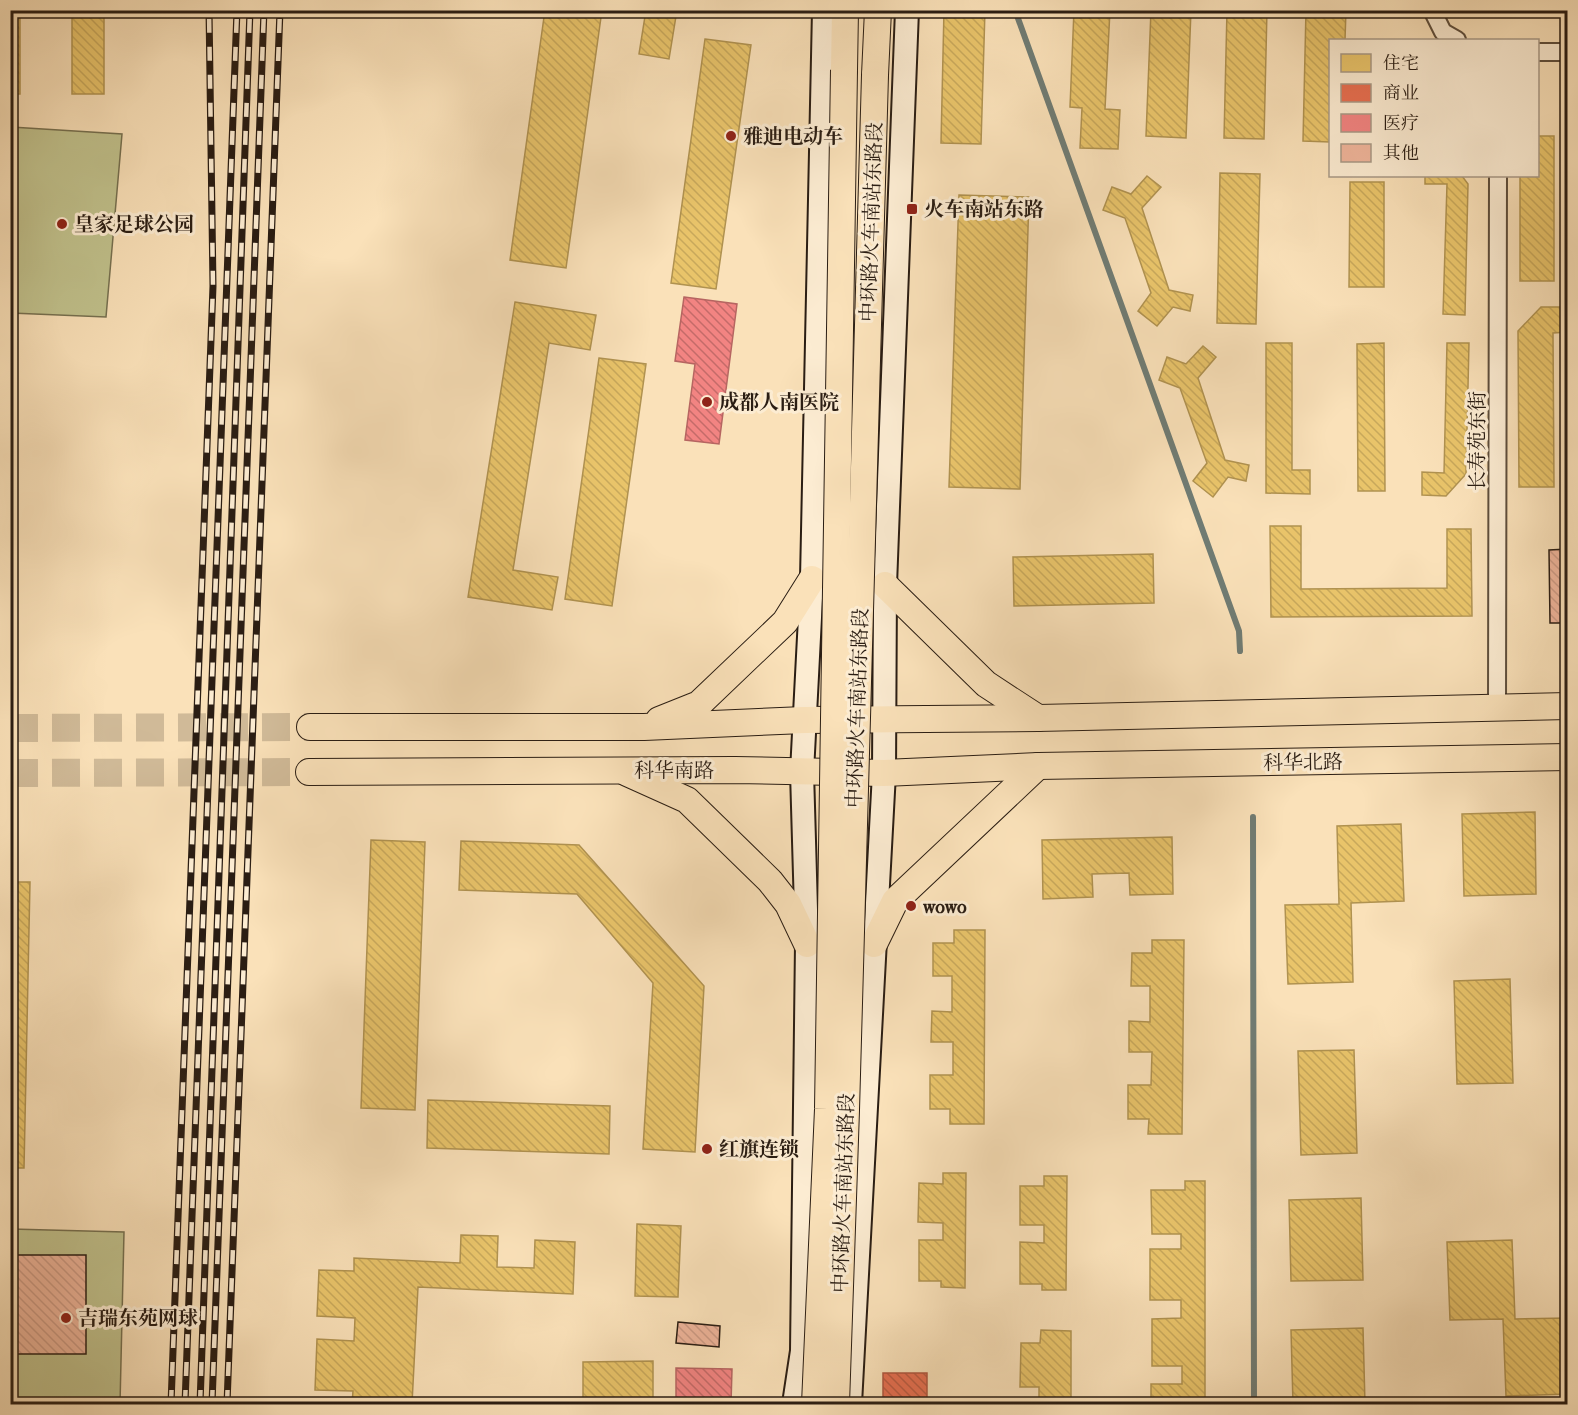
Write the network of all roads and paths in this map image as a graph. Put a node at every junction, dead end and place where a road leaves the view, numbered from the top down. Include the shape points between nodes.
1 (824, 10) edge
2 (845, 10) edge
3 (878, 10) edge
4 (907, 10) edge
5 (1432, 10) edge
6 (1455, 39) edge
7 (1539, 52) edge
8 (1568, 52) edge
9 (1498, 177) edge
10 (812, 579) junction
11 (885, 585) junction
12 (1568, 706) edge
13 (1497, 707) junction
14 (1038, 718) junction
15 (804, 720) junction
16 (883, 721) junction
17 (310, 727) tunnel mouth
18 (644, 727) junction
19 (1568, 757) edge
20 (1038, 766) junction
21 (619, 770) junction
22 (309, 772) tunnel mouth
23 (802, 772) junction
24 (884, 773) junction
25 (807, 944) junction
26 (874, 944) junction
27 (794, 1404) edge
28 (815, 1404) edge
29 (836, 1404) edge
30 (850, 1404) edge

1 - 10 main road
2 - 28 main road, 中环路火车南站东路段, bridge via 828,1109
3 - 29 main road, 中环路火车南站东路段, bridge
4 - 11 main road
5 - 6 street via 1443,32
7 - 8 street
9 - 13 street, 长寿苑东街
10 - 15 main road
10 - 18 main road via 786,622 699,704
11 - 14 main road via 986,684
11 - 16 main road
12 - 13 main road
13 - 14 main road
14 - 16 main road
15 - 16 main road
15 - 18 main road
15 - 23 main road
16 - 24 main road
17 - 18 main road
19 - 20 main road, 科华北路
20 - 24 main road, 科华南路
20 - 26 main road via 895,901
21 - 22 main road, 科华南路
21 - 23 main road, 科华南路
21 - 25 main road via 687,800 770,880 788,904
23 - 24 main road, 科华南路
23 - 25 main road
24 - 26 main road
25 - 27 main road via 802,1351
26 - 30 main road

